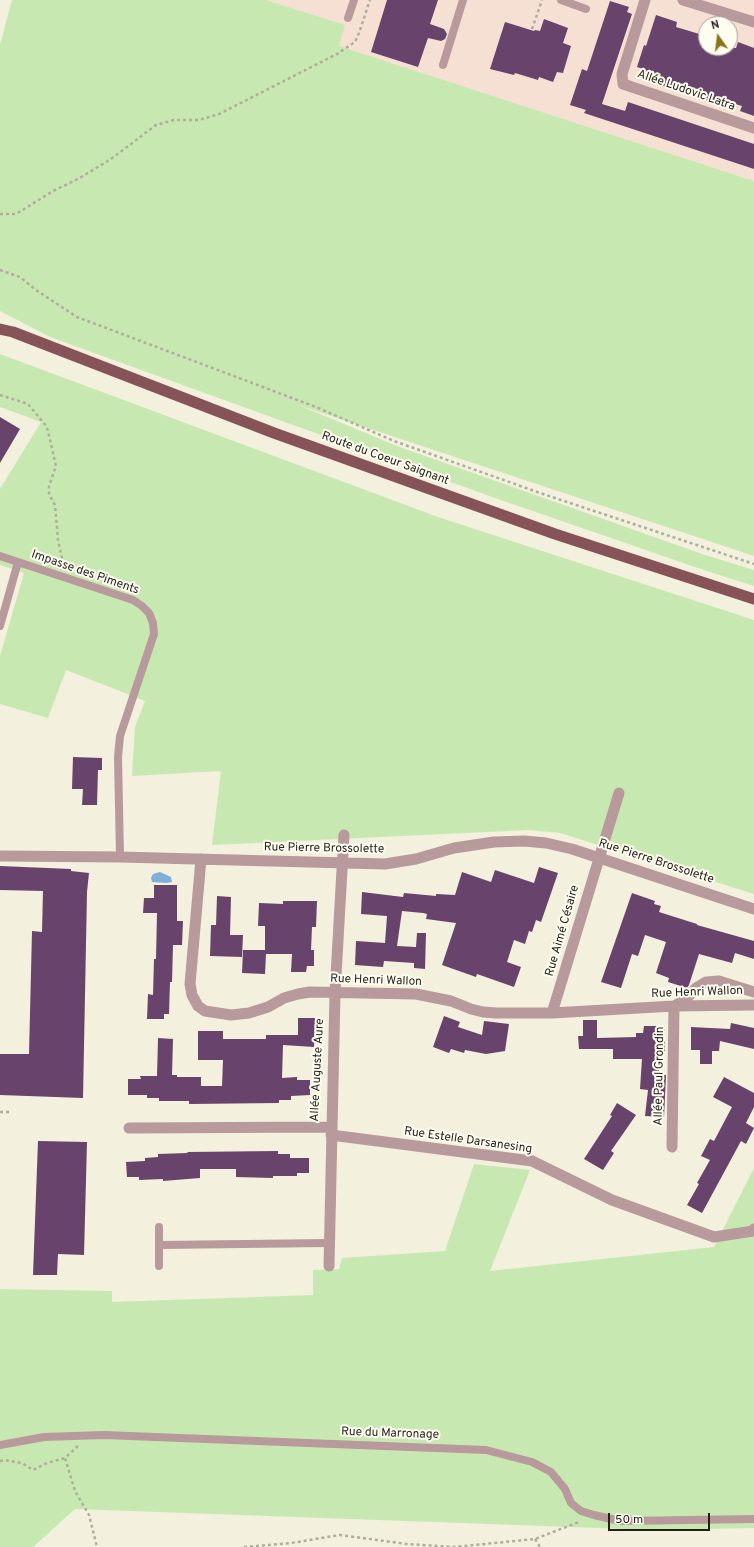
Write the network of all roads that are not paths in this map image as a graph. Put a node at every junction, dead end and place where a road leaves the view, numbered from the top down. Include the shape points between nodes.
1 (354, 0) edge
2 (463, 0) edge
3 (561, 0) edge
4 (646, 0) edge
5 (683, 0) edge
6 (586, 8) dead end
7 (348, 18) dead end
8 (754, 22) edge
9 (443, 65) dead end
10 (754, 128) edge
11 (0, 324) edge
12 (0, 329) edge
13 (13, 332) junction
14 (0, 556) edge
15 (18, 562) junction
16 (754, 599) edge
17 (1, 622) edge
18 (619, 793) dead end
19 (344, 835) dead end
20 (0, 856) edge
21 (120, 857) junction
22 (598, 857) junction
23 (201, 859) junction
24 (343, 863) junction
25 (754, 909) edge
26 (754, 992) edge
27 (335, 993) junction
28 (754, 1005) edge
29 (674, 1006) junction
30 (552, 1013) junction
31 (129, 1128) dead end
32 (331, 1131) junction
33 (672, 1147) dead end
34 (159, 1227) dead end
35 (754, 1229) edge
36 (329, 1243) junction
37 (159, 1246) junction
38 (159, 1266) dead end
39 (329, 1266) dead end
40 (0, 1445) edge
41 (754, 1519) edge

1 - 7 lane
2 - 9 lane
3 - 6 lane
4 - 10 street, Allée Ludovic Latra via 622,74 623,84
5 - 8 street
11 - 13 main road, Route du Coeur Saignant
12 - 13 main road, Route du Coeur Saignant
13 - 16 main road, Route du Coeur Saignant via 281,436 555,534
14 - 15 lane, Impasse des Piments
15 - 17 lane
15 - 21 lane, Impasse des Piments via 133,600 149,613 153,623 154,634 120,736
18 - 22 street, Rue Aimé Césaire
19 - 24 street, Allée Auguste Aure
20 - 21 street, Rue Pierre Brossolette
21 - 23 street, Rue Pierre Brossolette
22 - 24 street, Rue Pierre Brossolette via 546,843 524,841 454,848 416,859 385,864
22 - 25 street, Rue Pierre Brossolette
22 - 30 street, Rue Aimé Césaire
23 - 24 street, Rue Pierre Brossolette
23 - 27 street, Rue Henri Wallon via 190,984 192,996 198,1006 205,1011 231,1015 249,1013 298,994
24 - 27 street, Allée Auguste Aure
26 - 29 street via 719,981 706,982
27 - 30 street, Rue Henri Wallon via 416,994 451,1001 483,1012
27 - 32 street, Allée Auguste Aure
28 - 29 street, Rue Henri Wallon
29 - 30 street, Rue Henri Wallon
29 - 33 street, Allée Paul Grondin
31 - 32 street, Allée Auguste Aure
32 - 35 street, Rue Estelle Darsanesing via 532,1161 612,1200 714,1238
32 - 36 street
34 - 37 lane
36 - 37 lane
36 - 39 street
37 - 38 lane
40 - 41 lane, Rue du Marronage via 44,1437 90,1435 486,1450 532,1462 551,1472 565,1489 571,1503 581,1511 594,1515 620,1521

